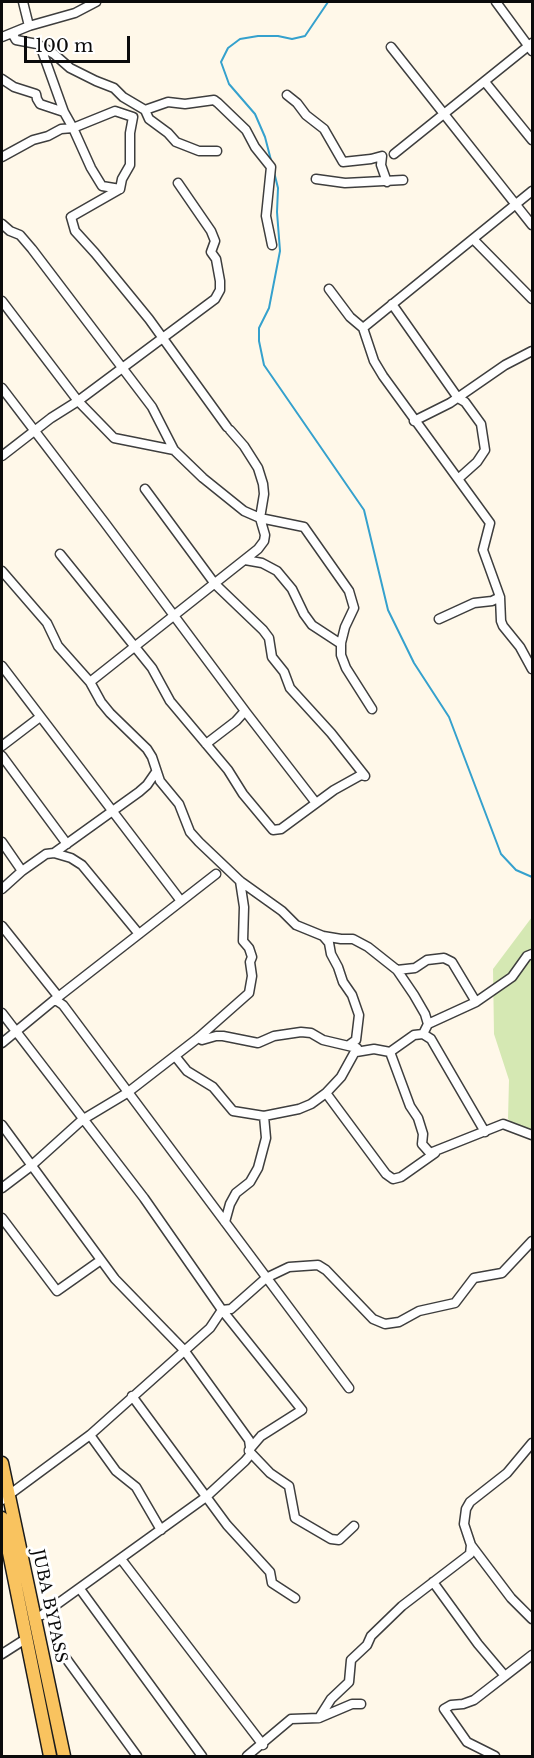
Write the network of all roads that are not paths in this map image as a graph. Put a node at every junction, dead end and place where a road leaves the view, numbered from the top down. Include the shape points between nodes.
1 (23, 2) edge
2 (96, 2) edge
3 (496, 2) edge
4 (28, 26) junction
5 (12, 33) junction
6 (2, 37) edge
7 (391, 47) dead end
8 (531, 47) edge
9 (41, 48) junction
10 (2, 79) edge
11 (484, 82) junction
12 (287, 95) dead end
13 (145, 110) junction
14 (64, 112) junction
15 (444, 114) junction
16 (133, 117) junction
17 (149, 119) junction
18 (73, 128) junction
19 (532, 140) edge
20 (217, 151) dead end
21 (394, 154) dead end
22 (2, 157) edge
23 (316, 180) dead end
24 (403, 180) dead end
25 (387, 182) junction
26 (178, 183) dead end
27 (120, 189) junction
28 (532, 191) edge
29 (516, 204) junction
30 (2, 224) edge
31 (532, 225) edge
32 (10, 231) junction
33 (2, 237) edge
34 (473, 239) junction
35 (272, 245) dead end
36 (329, 289) dead end
37 (532, 299) edge
38 (2, 301) edge
39 (392, 304) junction
40 (363, 328) junction
41 (162, 338) junction
42 (532, 351) edge
43 (122, 368) junction
44 (2, 388) edge
45 (458, 398) junction
46 (78, 401) junction
47 (414, 421) junction
48 (35, 431) junction
49 (174, 450) junction
50 (2, 456) edge
51 (458, 479) junction
52 (145, 489) dead end
53 (260, 518) junction
54 (262, 545) junction
55 (60, 554) dead end
56 (245, 560) junction
57 (268, 566) junction
58 (2, 572) edge
59 (215, 584) junction
60 (500, 597) junction
61 (174, 616) junction
62 (439, 619) dead end
63 (341, 644) junction
64 (135, 647) junction
65 (2, 666) edge
66 (532, 669) edge
67 (90, 682) junction
68 (372, 709) dead end
69 (245, 711) junction
70 (40, 717) junction
71 (206, 744) junction
72 (2, 746) edge
73 (2, 756) edge
74 (156, 772) junction
75 (316, 803) junction
76 (111, 811) junction
77 (2, 842) edge
78 (67, 844) junction
79 (54, 853) junction
80 (22, 871) junction
81 (216, 874) dead end
82 (240, 881) junction
83 (2, 889) edge
84 (181, 902) junction
85 (2, 926) edge
86 (139, 934) junction
87 (323, 936) junction
88 (532, 954) edge
89 (398, 970) junction
90 (55, 998) junction
91 (476, 1002) junction
92 (2, 1013) edge
93 (428, 1024) junction
94 (423, 1034) junction
95 (198, 1038) junction
96 (2, 1043) edge
97 (353, 1049) junction
98 (390, 1052) junction
99 (175, 1056) junction
100 (127, 1093) junction
101 (326, 1094) junction
102 (264, 1116) junction
103 (82, 1120) junction
104 (2, 1125) edge
105 (486, 1132) junction
106 (532, 1135) edge
107 (437, 1151) junction
108 (31, 1166) junction
109 (2, 1188) edge
110 (2, 1218) edge
111 (225, 1222) junction
112 (532, 1241) edge
113 (100, 1260) junction
114 (266, 1278) junction
115 (222, 1310) junction
116 (184, 1350) junction
117 (349, 1388) dead end
118 (132, 1396) junction
119 (90, 1435) junction
120 (532, 1443) edge
121 (248, 1450) junction
122 (245, 1461) junction
123 (2, 1463) edge
124 (206, 1497) junction
125 (2, 1500) edge
126 (2, 1518) edge
127 (354, 1526) dead end
128 (161, 1530) junction
129 (471, 1545) junction
130 (121, 1559) junction
131 (433, 1582) junction
132 (80, 1589) junction
133 (295, 1598) dead end
134 (42, 1615) dead end
135 (532, 1619) edge
136 (27, 1638) junction
137 (2, 1654) edge
138 (532, 1655) edge
139 (65, 1657) dead end
140 (505, 1676) junction
141 (361, 1704) dead end
142 (319, 1718) junction
143 (263, 1744) junction
144 (50, 1756) edge
145 (64, 1756) edge
146 (137, 1756) edge
147 (202, 1756) edge
148 (247, 1756) edge
149 (495, 1756) edge

1 - 4 street
2 - 4 street via 75,13
3 - 8 street
4 - 5 street
5 - 6 street
5 - 9 street via 15,40
7 - 15 street
8 - 11 street
9 - 13 street via 70,68 114,88
9 - 14 street
10 - 14 street via 36,94 40,104
11 - 15 street
11 - 19 street
12 - 25 street via 324,129 343,162 382,156
13 - 17 street
13 - 35 street via 168,102 213,100 246,130 271,167 266,216
14 - 18 street
15 - 21 street
15 - 29 street
16 - 17 street
16 - 18 street via 115,111
16 - 27 street via 130,165
17 - 20 street via 176,142 199,151
18 - 22 street via 33,140
18 - 27 street via 102,186
23 - 25 street
24 - 25 street
26 - 41 street via 215,241 211,252 216,259 220,290 215,299
27 - 41 street via 71,217 75,231
28 - 29 street
29 - 31 street
29 - 34 street
30 - 32 street
32 - 33 street
32 - 43 street via 20,235 32,249
34 - 37 street
34 - 39 street
36 - 40 street
38 - 46 street
39 - 40 street
39 - 45 street
40 - 47 street via 378,368
41 - 43 street
41 - 53 street via 258,468 264,494
42 - 45 street
43 - 46 street
43 - 49 street via 152,407
44 - 48 street
45 - 47 street
45 - 51 street via 481,424 485,450
46 - 48 street
46 - 49 street via 114,438
47 - 51 street
48 - 50 street
48 - 61 street
49 - 53 street via 234,504
51 - 60 street via 490,524 483,550
52 - 59 street
53 - 54 street via 265,535
53 - 63 street via 304,527 349,591 354,608
54 - 56 street
54 - 57 street
55 - 64 street
56 - 57 street
56 - 59 street
57 - 63 street via 292,589 312,625
58 - 67 street via 47,623 58,646
59 - 61 street
59 - 75 street via 263,630 272,657 290,687 365,776
60 - 62 street via 474,603
60 - 66 street via 502,626
61 - 64 street
61 - 69 street
63 - 68 street via 346,668
64 - 67 street
64 - 71 street via 170,701
65 - 70 street
67 - 74 street via 101,702 147,749
69 - 71 street
69 - 75 street
70 - 72 street
70 - 76 street
71 - 75 street via 273,830 281,829
73 - 78 street
74 - 76 street via 147,785
74 - 82 street via 179,804 190,832
76 - 78 street
76 - 84 street
77 - 80 street
78 - 79 street
79 - 80 street via 46,854
79 - 86 street via 82,865
80 - 83 street
81 - 84 street
82 - 87 street via 296,925
82 - 95 street via 243,941 252,957 249,993
84 - 86 street
85 - 90 street
86 - 90 street
87 - 89 street via 353,939
87 - 97 street via 359,1015
88 - 91 street via 512,977
89 - 91 street via 444,958 452,962
89 - 93 street
90 - 96 street
90 - 100 street
91 - 93 street
92 - 103 street
93 - 94 street
94 - 98 street via 414,1035
94 - 105 street via 431,1039
95 - 97 street via 216,1036 258,1043 301,1032
95 - 99 street
97 - 98 street
97 - 101 street via 341,1077
98 - 107 street via 418,1118 422,1144 430,1153
99 - 100 street
99 - 102 street via 187,1071 213,1087 233,1111
100 - 103 street
100 - 111 street
101 - 102 street via 299,1109
101 - 107 street via 393,1179
102 - 111 street via 266,1138 258,1168 250,1182 236,1192
103 - 108 street
103 - 115 street via 144,1198
104 - 108 street
105 - 106 street via 503,1124
105 - 107 street
108 - 109 street
108 - 113 street
110 - 113 street via 57,1291
111 - 114 street
112 - 114 street via 502,1273 474,1278 454,1303 385,1324 373,1319 318,1265 289,1267
113 - 116 street
114 - 115 street via 231,1309
114 - 117 street
115 - 116 street via 210,1328
115 - 121 street via 302,1410 261,1436
116 - 118 street
116 - 122 street via 249,1440 250,1455
118 - 119 street
118 - 124 street
119 - 125 street
119 - 128 street via 116,1471 136,1487
120 - 129 street via 507,1473 470,1502 464,1524
121 - 122 street
121 - 127 street via 289,1486 295,1518 331,1539 339,1540
122 - 124 street
123 - 145 main road, JUBA BYPASS
124 - 128 street
124 - 133 street via 266,1566 274,1586
126 - 136 main road, JUBA BYPASS
128 - 130 street
129 - 131 street via 468,1556
129 - 135 street
130 - 132 street
130 - 143 street
131 - 140 street
131 - 142 street via 371,1636 351,1660 349,1682
132 - 134 street
132 - 147 street
136 - 137 street
136 - 144 main road, JUBA BYPASS
138 - 140 street
139 - 146 street
140 - 149 street via 474,1700 444,1709 467,1742
141 - 142 street
142 - 143 street via 291,1719
143 - 148 street

